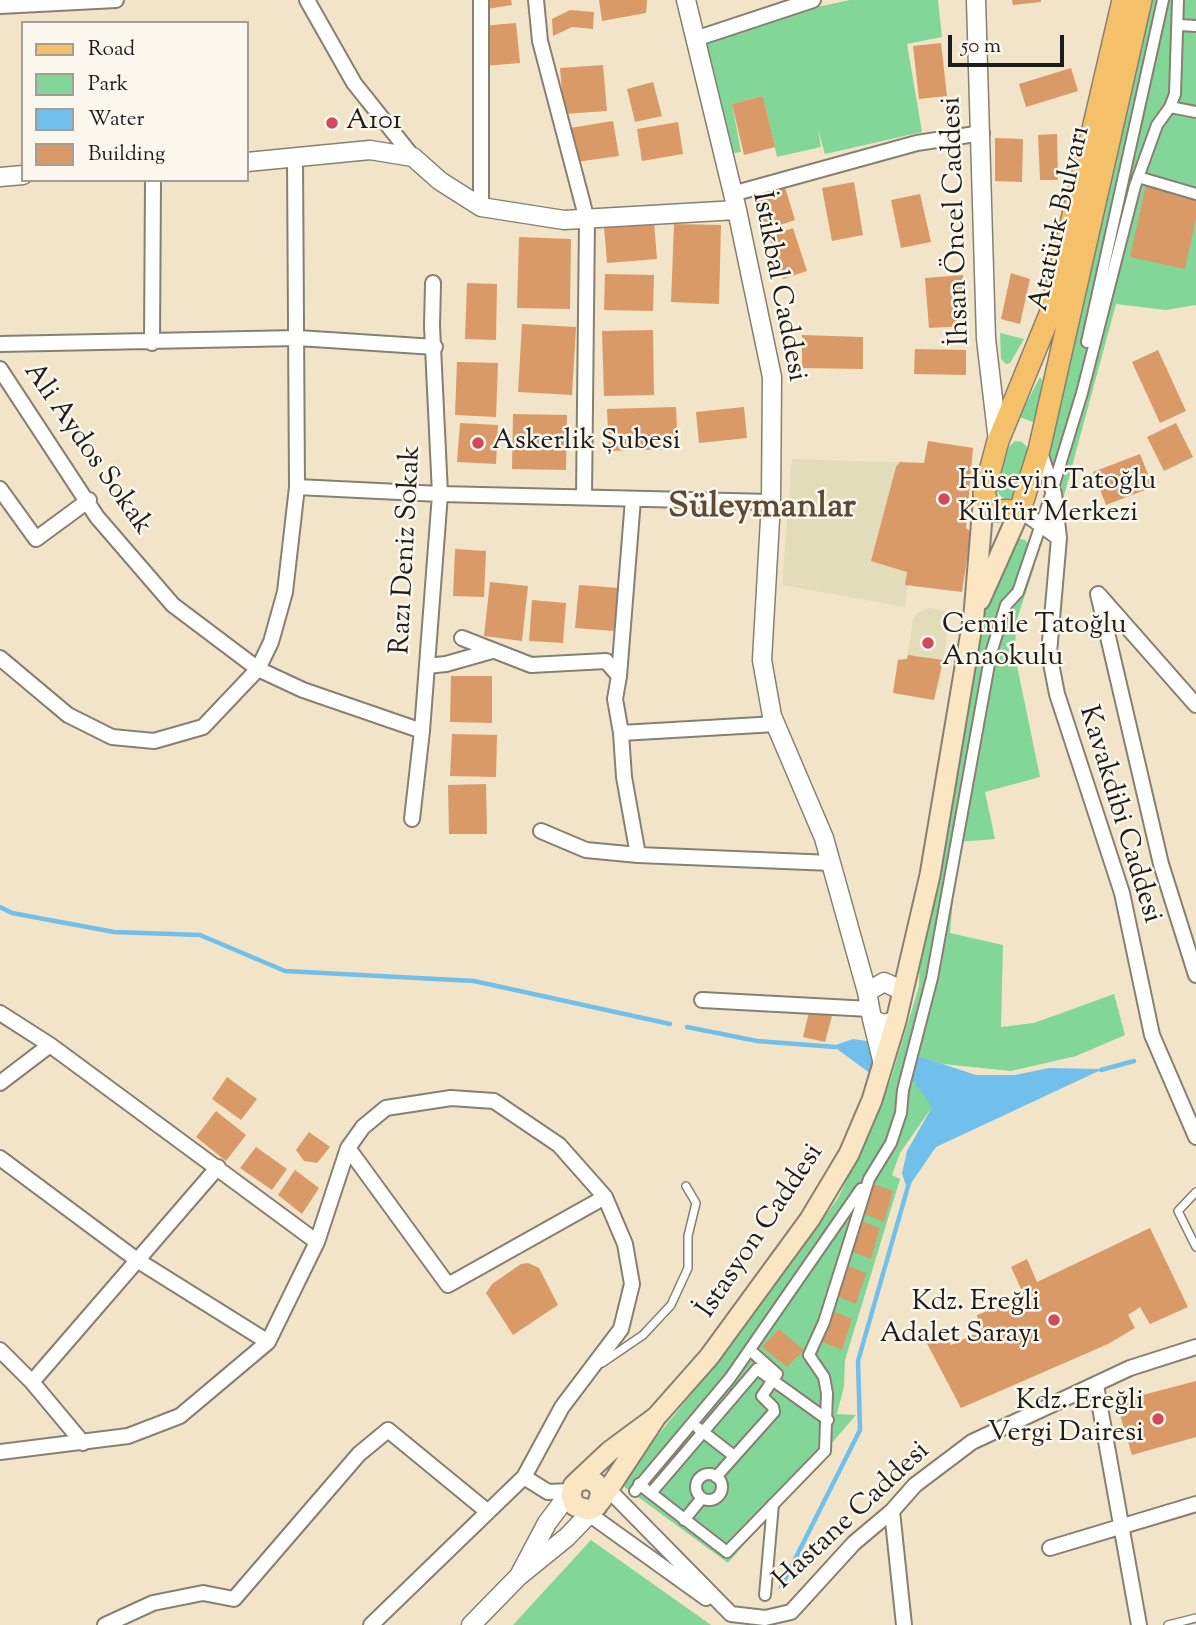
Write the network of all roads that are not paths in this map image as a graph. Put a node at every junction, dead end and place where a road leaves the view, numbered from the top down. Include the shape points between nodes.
1 (116, 0) edge
2 (307, 0) edge
3 (481, 0) edge
4 (537, 0) edge
5 (686, 0) edge
6 (813, 0) edge
7 (976, 0) edge
8 (1123, 0) edge
9 (1141, 0) edge
10 (1163, 0) edge
11 (1178, 0) edge
12 (0, 6) edge
13 (1180, 25) junction
14 (1196, 26) edge
15 (695, 39) junction
16 (1170, 107) junction
17 (1196, 112) edge
18 (982, 133) junction
19 (413, 157) junction
20 (295, 159) junction
21 (248, 162) edge
22 (21, 176) edge
23 (0, 177) edge
24 (1138, 177) junction
25 (153, 182) edge
26 (1196, 194) edge
27 (735, 202) junction
28 (481, 207) junction
29 (587, 220) junction
30 (433, 283) dead end
31 (298, 338) junction
32 (152, 343) junction
33 (0, 344) edge
34 (435, 347) junction
35 (0, 369) edge
36 (998, 441) junction
37 (1039, 450) junction
38 (1053, 481) junction
39 (297, 487) junction
40 (0, 489) edge
41 (984, 493) junction
42 (440, 494) junction
43 (584, 497) junction
44 (633, 499) junction
45 (89, 500) junction
46 (771, 502) junction
47 (1020, 510) junction
48 (1041, 524) junction
49 (1059, 538) junction
50 (974, 614) junction
51 (462, 638) dead end
52 (492, 651) junction
53 (0, 658) edge
54 (427, 666) junction
55 (258, 669) junction
56 (619, 676) junction
57 (1196, 705) edge
58 (776, 724) junction
59 (422, 732) junction
60 (621, 733) junction
61 (412, 819) dead end
62 (541, 831) dead end
63 (638, 855) junction
64 (832, 863) junction
65 (1196, 975) edge
66 (901, 990) junction
67 (702, 1000) dead end
68 (869, 1006) junction
69 (0, 1013) edge
70 (896, 1021) junction
71 (50, 1045) junction
72 (883, 1064) junction
73 (0, 1083) edge
74 (1196, 1137) edge
75 (348, 1148) junction
76 (0, 1158) edge
77 (218, 1167) junction
78 (874, 1169) junction
79 (686, 1186) dead end
80 (1196, 1192) edge
81 (605, 1197) junction
82 (317, 1242) junction
83 (1196, 1247) edge
84 (137, 1260) junction
85 (268, 1342) junction
86 (1196, 1347) edge
87 (0, 1350) edge
88 (750, 1350) junction
89 (590, 1371) junction
90 (32, 1382) junction
91 (774, 1382) junction
92 (1096, 1385) junction
93 (656, 1417) junction
94 (828, 1420) junction
95 (691, 1422) junction
96 (703, 1432) junction
97 (83, 1443) junction
98 (0, 1452) edge
99 (734, 1456) junction
100 (524, 1477) junction
101 (716, 1477) junction
102 (574, 1487) junction
103 (651, 1493) junction
104 (702, 1498) junction
105 (599, 1503) junction
106 (773, 1504) junction
107 (1196, 1504) edge
108 (892, 1511) junction
109 (488, 1512) junction
110 (684, 1520) junction
111 (1122, 1524) junction
112 (1050, 1548) dead end
113 (519, 1576) junction
114 (765, 1595) dead end
115 (791, 1612) junction
116 (1196, 1618) edge
117 (727, 1620) edge
118 (105, 1625) edge
119 (371, 1625) edge
120 (471, 1625) edge
121 (782, 1625) edge
122 (904, 1625) edge
123 (1139, 1625) edge
124 (1168, 1625) edge

1 - 12 street
2 - 19 street via 355,83
3 - 28 street
4 - 29 street via 540,41
5 - 15 street, İstikbal Caddesi
6 - 15 street
7 - 18 street, İhsan Öncel Caddesi
8 - 36 main road, Atatürk Bulvarı via 1050,314
9 - 37 main road, Atatürk Bulvarı
10 - 38 street
11 - 13 street
13 - 14 street
13 - 16 street
15 - 27 street, İstikbal Caddesi
16 - 17 street
16 - 24 street via 1157,125
18 - 27 street via 917,143
18 - 36 street, İhsan Öncel Caddesi via 986,340
19 - 20 street via 370,150
19 - 28 street
20 - 21 street
20 - 31 street
22 - 23 street
24 - 26 street
24 - 38 street via 1082,393
25 - 32 street
27 - 29 street
27 - 46 street, İstikbal Caddesi via 772,377
28 - 29 street
29 - 43 street
30 - 34 street, Razı Deniz Sokak
31 - 32 street
31 - 34 street
31 - 39 street
32 - 33 street
34 - 42 street, Razı Deniz Sokak
35 - 45 street, Ali Aydos Sokak
36 - 37 main road via 1013,428 1024,427
36 - 41 main road, Atatürk Bulvarı
37 - 38 street, Kavakdibi Caddesi
37 - 47 main road, Atatürk Bulvarı
38 - 48 street
38 - 49 street, Kavakdibi Caddesi
39 - 42 street
39 - 55 street via 285,592
40 - 45 street via 36,539
41 - 47 main road via 989,507 996,511
41 - 50 main road
42 - 43 street
42 - 54 street, Razı Deniz Sokak
43 - 44 street
44 - 46 street
44 - 56 street
45 - 55 street, Ali Aydos Sokak via 97,517 173,605
46 - 58 street, İstikbal Caddesi via 762,660
47 - 48 street
47 - 50 main road
48 - 49 street
48 - 78 street via 991,653 932,978 897,1127
49 - 74 street, Kavakdibi Caddesi via 1049,653 1057,694 1122,893 1152,1035
50 - 66 main road via 930,875
51 - 52 street
52 - 54 street
52 - 56 street via 531,665 606,661
53 - 55 street via 68,715 112,737 154,741 203,727
54 - 59 street, Razı Deniz Sokak
55 - 59 street, Ali Aydos Sokak
56 - 60 street via 615,699
57 - 65 street via 1098,594 1161,864
58 - 60 street
58 - 64 street, İstikbal Caddesi
59 - 61 street, Razı Deniz Sokak
60 - 63 street
62 - 63 street via 586,850
63 - 64 street
64 - 68 street, İstikbal Caddesi
66 - 68 street via 884,982
66 - 70 main road, İstasyon Caddesi
67 - 68 street
68 - 70 street via 883,1024
68 - 72 street, İstikbal Caddesi
69 - 71 street
70 - 72 main road, İstasyon Caddesi
71 - 73 street
71 - 77 street
72 - 93 main road, İstasyon Caddesi via 849,1154 810,1219 709,1357
75 - 81 street via 363,1127 386,1108 451,1098 494,1101 559,1145
75 - 81 street via 448,1284
75 - 82 street
76 - 84 street
77 - 82 street
77 - 84 street
78 - 88 street
78 - 94 street via 809,1355 824,1377
79 - 89 lane via 696,1203 688,1236 688,1268 671,1305 643,1335
80 - 83 lane via 1178,1211
81 - 89 street via 625,1244 632,1284 621,1329
82 - 85 street
84 - 85 street
84 - 90 street
85 - 97 street via 180,1416 128,1436
86 - 92 street, Hastane Caddesi via 1130,1368
87 - 90 street
88 - 91 street via 777,1374
88 - 95 street
89 - 100 street via 562,1407
90 - 97 street
91 - 94 street
91 - 96 street via 757,1369
91 - 99 street via 762,1396 774,1412
92 - 108 street, Hastane Caddesi via 972,1442 915,1485
92 - 111 street
93 - 102 main road, İstasyon Caddesi via 610,1451
93 - 105 main road, İstasyon Caddesi
94 - 106 street via 825,1451
95 - 96 street
95 - 103 street via 637,1488
96 - 99 street
96 - 103 street
97 - 98 street
99 - 101 street
100 - 102 street via 548,1492
100 - 109 street
101 - 104 street via 722,1486 720,1494 710,1500
101 - 104 street via 706,1474 698,1479 695,1487
102 - 105 main road via 587,1479 596,1483 601,1492
102 - 113 street via 547,1523
103 - 110 street
104 - 110 street
105 - 113 street via 567,1537
105 - 117 street
105 - 117 street
106 - 110 street via 727,1552
106 - 114 street
107 - 111 street
108 - 115 street, Hastane Caddesi via 854,1543
108 - 122 street
109 - 118 street via 388,1430 359,1454 234,1599 203,1593 153,1603
109 - 119 street
111 - 112 street
111 - 123 street
113 - 120 street
115 - 117 street, Hastane Caddesi
115 - 121 street
116 - 124 lane

